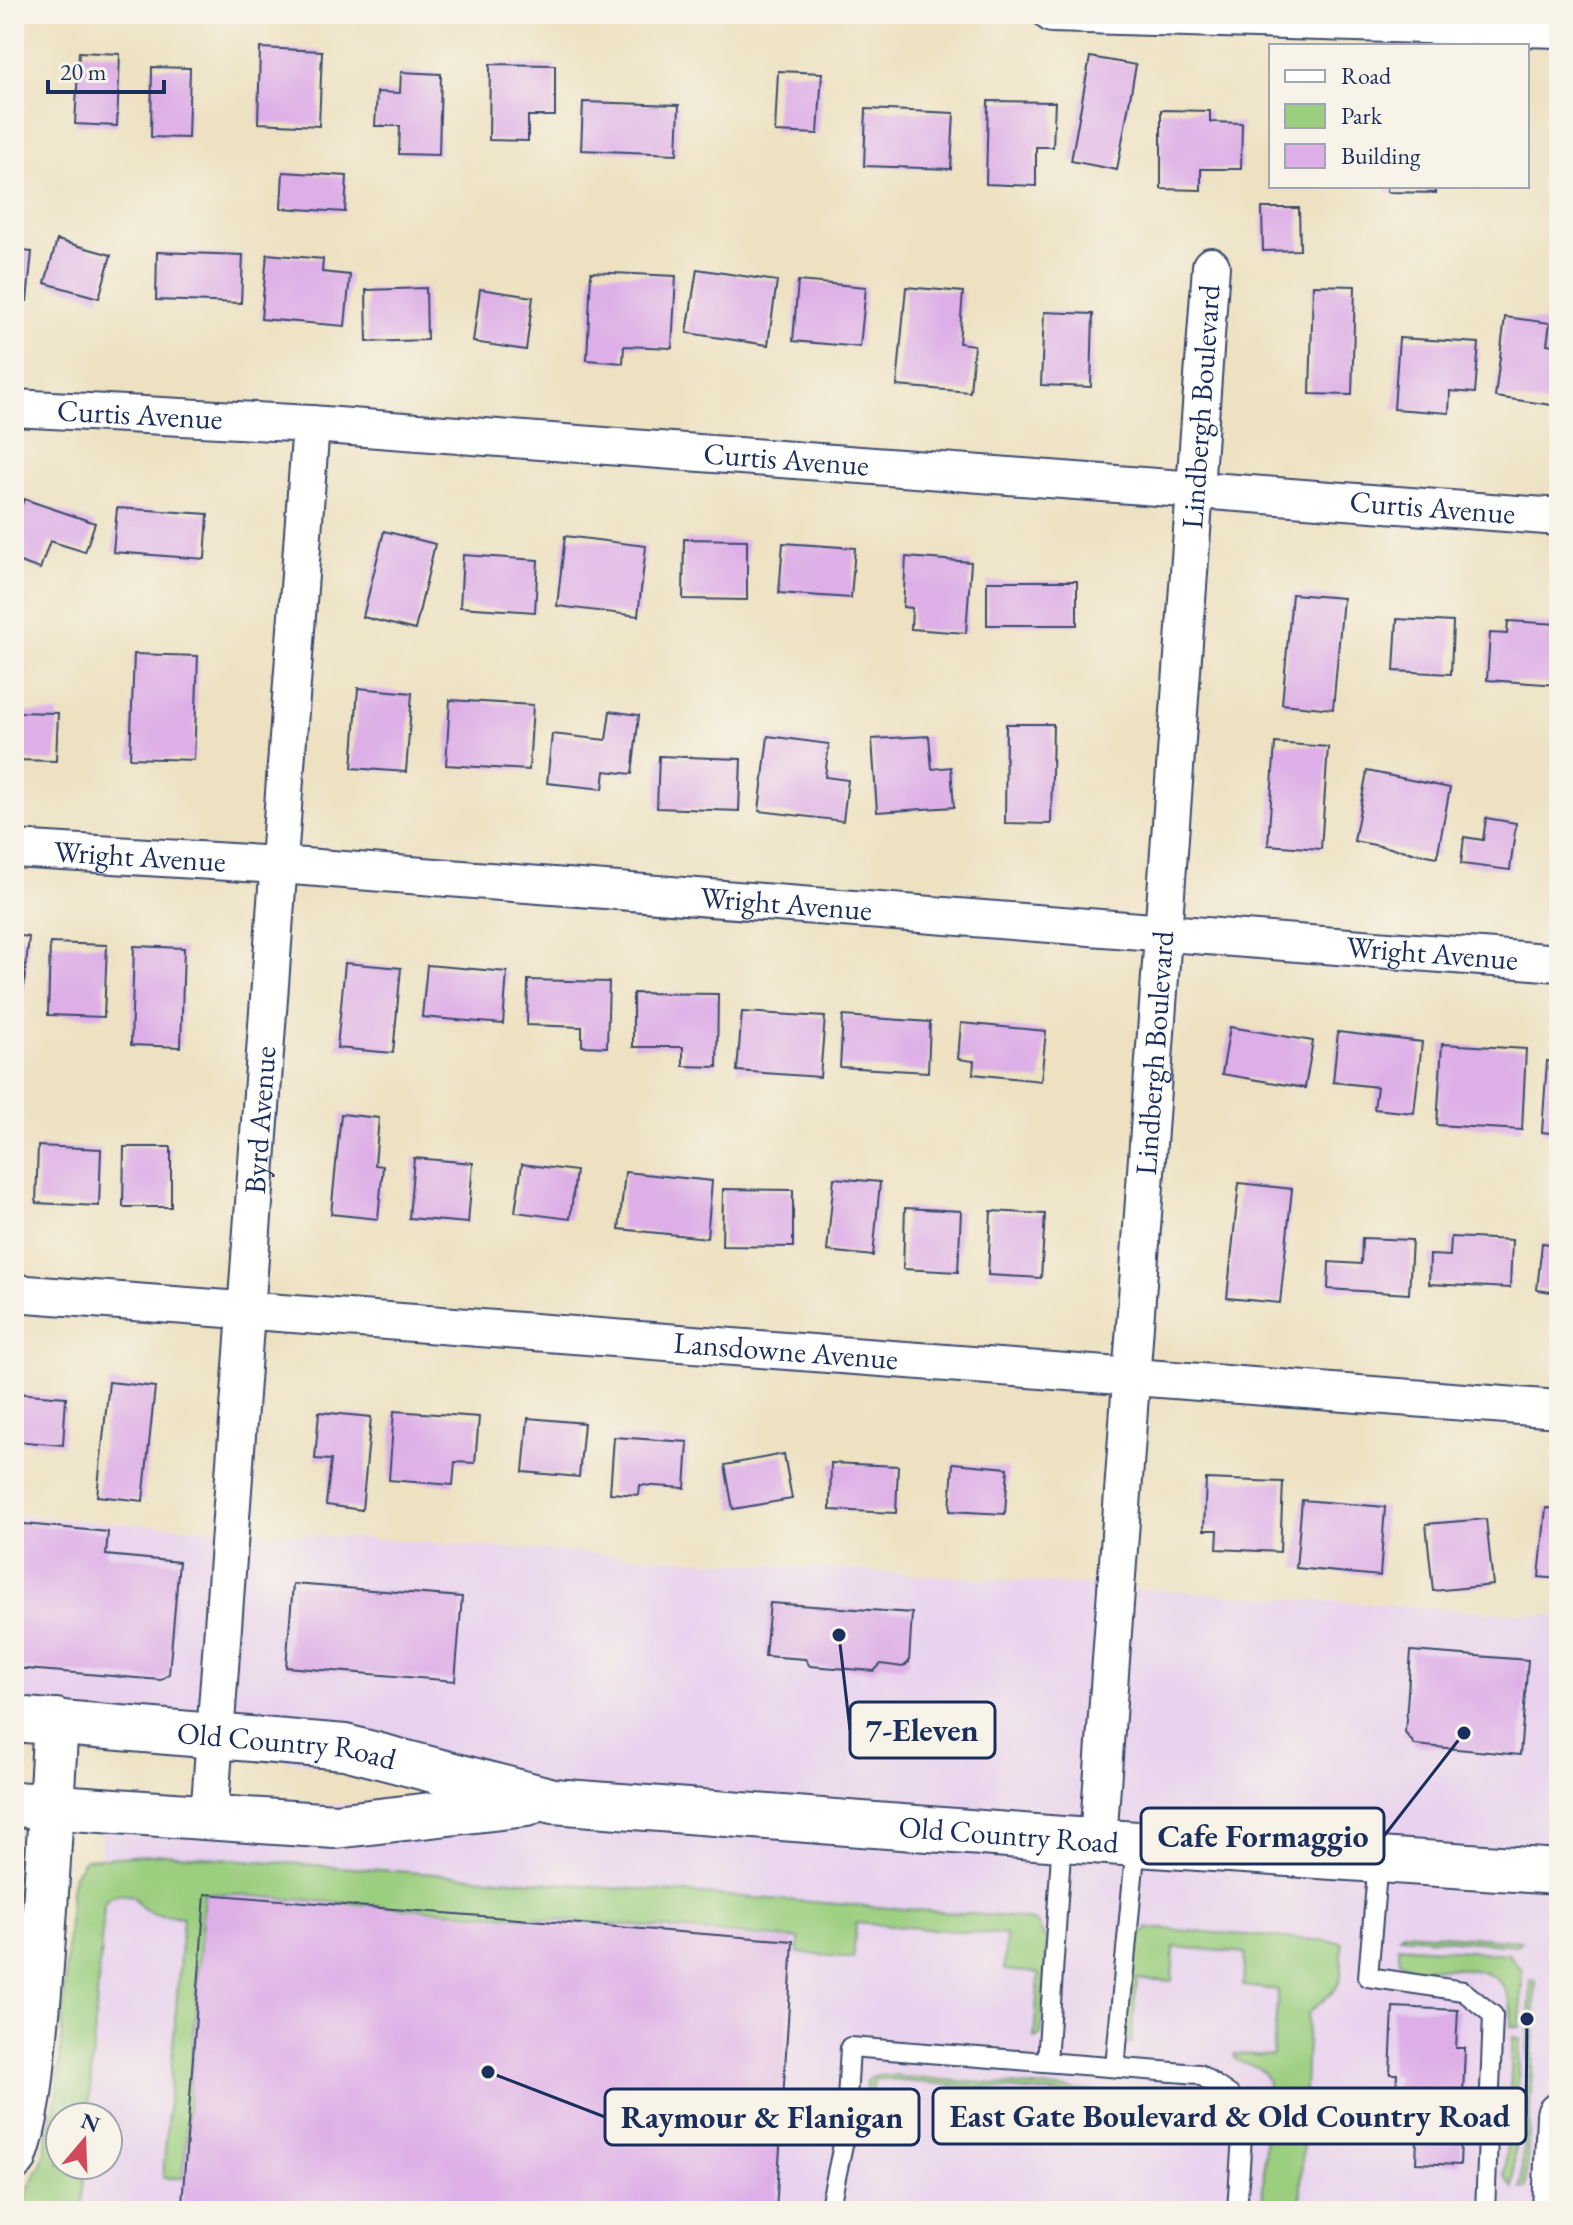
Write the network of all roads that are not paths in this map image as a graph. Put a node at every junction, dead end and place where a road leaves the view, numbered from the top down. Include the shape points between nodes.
1 (1052, 14) edge
2 (1559, 29) edge
3 (1211, 266) dead end
4 (14, 408) edge
5 (311, 424) junction
6 (1195, 489) junction
7 (1559, 517) edge
8 (14, 849) edge
9 (279, 865) junction
10 (1163, 932) junction
11 (1559, 963) edge
12 (14, 1293) edge
13 (246, 1310) junction
14 (1132, 1377) junction
15 (1559, 1409) edge
16 (35, 1720) edge
17 (215, 1736) junction
18 (553, 1801) junction
19 (32, 1805) edge
20 (209, 1818) junction
21 (1099, 1841) junction
22 (1378, 1861) junction
23 (1559, 1872) edge
24 (1047, 2062) junction
25 (1115, 2067) junction
26 (1559, 2115) edge
27 (14, 2158) edge
28 (829, 2211) edge
29 (1237, 2211) edge
30 (1485, 2211) edge
31 (1555, 2211) edge

1 - 2 street
3 - 6 street, Lindbergh Boulevard
4 - 5 street, Curtis Avenue
5 - 6 street, Curtis Avenue
5 - 9 street, Byrd Avenue
6 - 7 street, Curtis Avenue
6 - 10 street, Lindbergh Boulevard
8 - 9 street, Wright Avenue
9 - 10 street, Wright Avenue
9 - 13 street, Byrd Avenue
10 - 11 street, Wright Avenue
10 - 14 street, Lindbergh Boulevard
12 - 13 street, Lansdowne Avenue
13 - 14 street, Lansdowne Avenue
13 - 17 street, Byrd Avenue
14 - 15 street, Lansdowne Avenue
14 - 21 street, Lindbergh Boulevard
16 - 17 main road, Old Country Road
16 - 19 main road
17 - 18 main road, Old Country Road via 345,1747
17 - 20 street, Byrd Avenue
18 - 20 main road, Old Country Road via 335,1826
18 - 21 main road, Old Country Road
19 - 20 main road, Old Country Road
19 - 27 main road via 43,1949 29,2104
21 - 22 main road, Old Country Road
21 - 24 lane
21 - 25 lane
22 - 23 main road, Old Country Road
22 - 30 lane via 1368,1977 1463,1991 1493,2015
24 - 25 lane
24 - 28 lane via 850,2047 845,2135
25 - 29 lane via 1199,2074 1230,2095 1242,2136
26 - 31 main road

